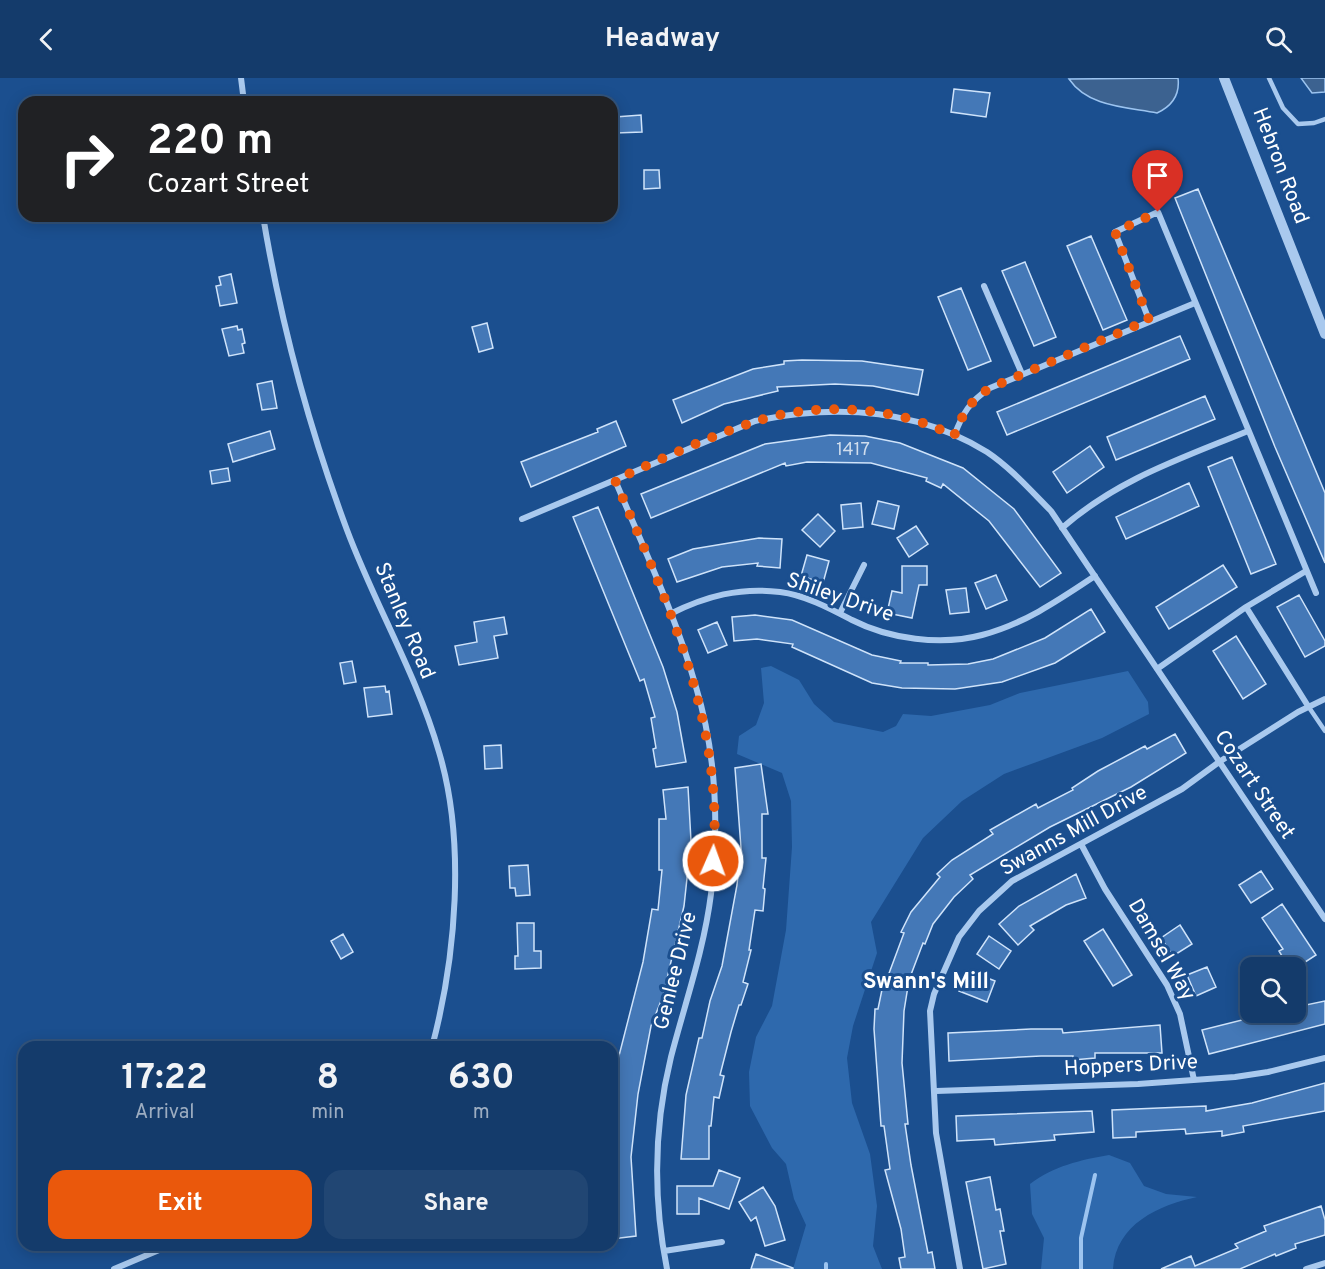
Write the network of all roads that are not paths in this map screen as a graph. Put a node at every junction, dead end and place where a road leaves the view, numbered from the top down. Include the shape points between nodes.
1 (240, 78) edge
2 (1224, 78) edge
3 (1269, 78) edge
4 (243, 96) edge
5 (1325, 119) edge
6 (264, 222) edge
7 (984, 286) dead end
8 (1195, 303) junction
9 (1149, 320) junction
10 (1322, 320) edge
11 (1325, 334) edge
12 (1022, 374) junction
13 (1248, 431) junction
14 (954, 436) junction
15 (615, 480) junction
16 (522, 519) dead end
17 (1062, 528) junction
18 (864, 565) dead end
19 (1306, 571) junction
20 (1095, 576) junction
21 (1316, 593) dead end
22 (1246, 607) junction
23 (840, 613) junction
24 (670, 614) junction
25 (1157, 669) junction
26 (1325, 691) edge
27 (1323, 699) edge
28 (1308, 706) junction
29 (1325, 731) edge
30 (1219, 762) junction
31 (1081, 844) junction
32 (1323, 911) edge
33 (1325, 919) edge
34 (433, 1041) edge
35 (1325, 1058) edge
36 (1194, 1080) junction
37 (936, 1091) junction
38 (722, 1242) dead end
39 (157, 1251) edge
40 (663, 1251) junction
41 (1325, 1263) edge
42 (114, 1269) edge
43 (666, 1269) edge
44 (960, 1269) edge
45 (1306, 1269) edge

1 - 4 street
2 - 10 street, Hebron Road
3 - 5 lane via 1283,108 1298,124
6 - 34 street, Stanley Road via 286,334 329,479 428,720 447,782 454,842 454,889 449,957
7 - 12 street
8 - 9 street
8 - 9 street via 1158,212 1115,232
8 - 13 street
9 - 12 street
10 - 11 street, Hebron Road
12 - 14 street via 972,400
13 - 17 street via 1125,482
13 - 19 street
14 - 15 street, Cozart Street via 893,415 849,410 795,413 756,421
14 - 17 street, Cozart Street via 988,453 1023,482
15 - 16 street, Cozart Street
15 - 24 street, Genlee Drive
17 - 20 street, Cozart Street
18 - 23 street
19 - 21 street
19 - 22 street
20 - 23 street, Shiley Drive via 1028,619 980,636 910,638 880,631
20 - 25 street, Cozart Street
22 - 25 street
22 - 28 street
23 - 24 street, Shiley Drive via 782,592 736,591 699,600
24 - 40 street, Genlee Drive via 697,688 709,746 715,844 711,895 700,952 670,1059 658,1128
25 - 30 street, Cozart Street
26 - 27 street, Swanns Mill Drive
27 - 28 street, Swanns Mill Drive
28 - 29 lane
28 - 30 street, Swanns Mill Drive
30 - 31 street, Swanns Mill Drive via 1182,789
30 - 32 street, Cozart Street
31 - 36 street, Damsel Way via 1167,985 1180,1014
31 - 37 street, Swanns Mill Drive via 1012,881 958,937 930,1011
32 - 33 street, Cozart Street
35 - 36 street, Hoppers Drive via 1268,1072
36 - 37 street, Hoppers Drive
37 - 44 street, Swanns Mill Drive via 936,1133
38 - 40 street
39 - 42 street
40 - 43 street, Genlee Drive
41 - 45 street

